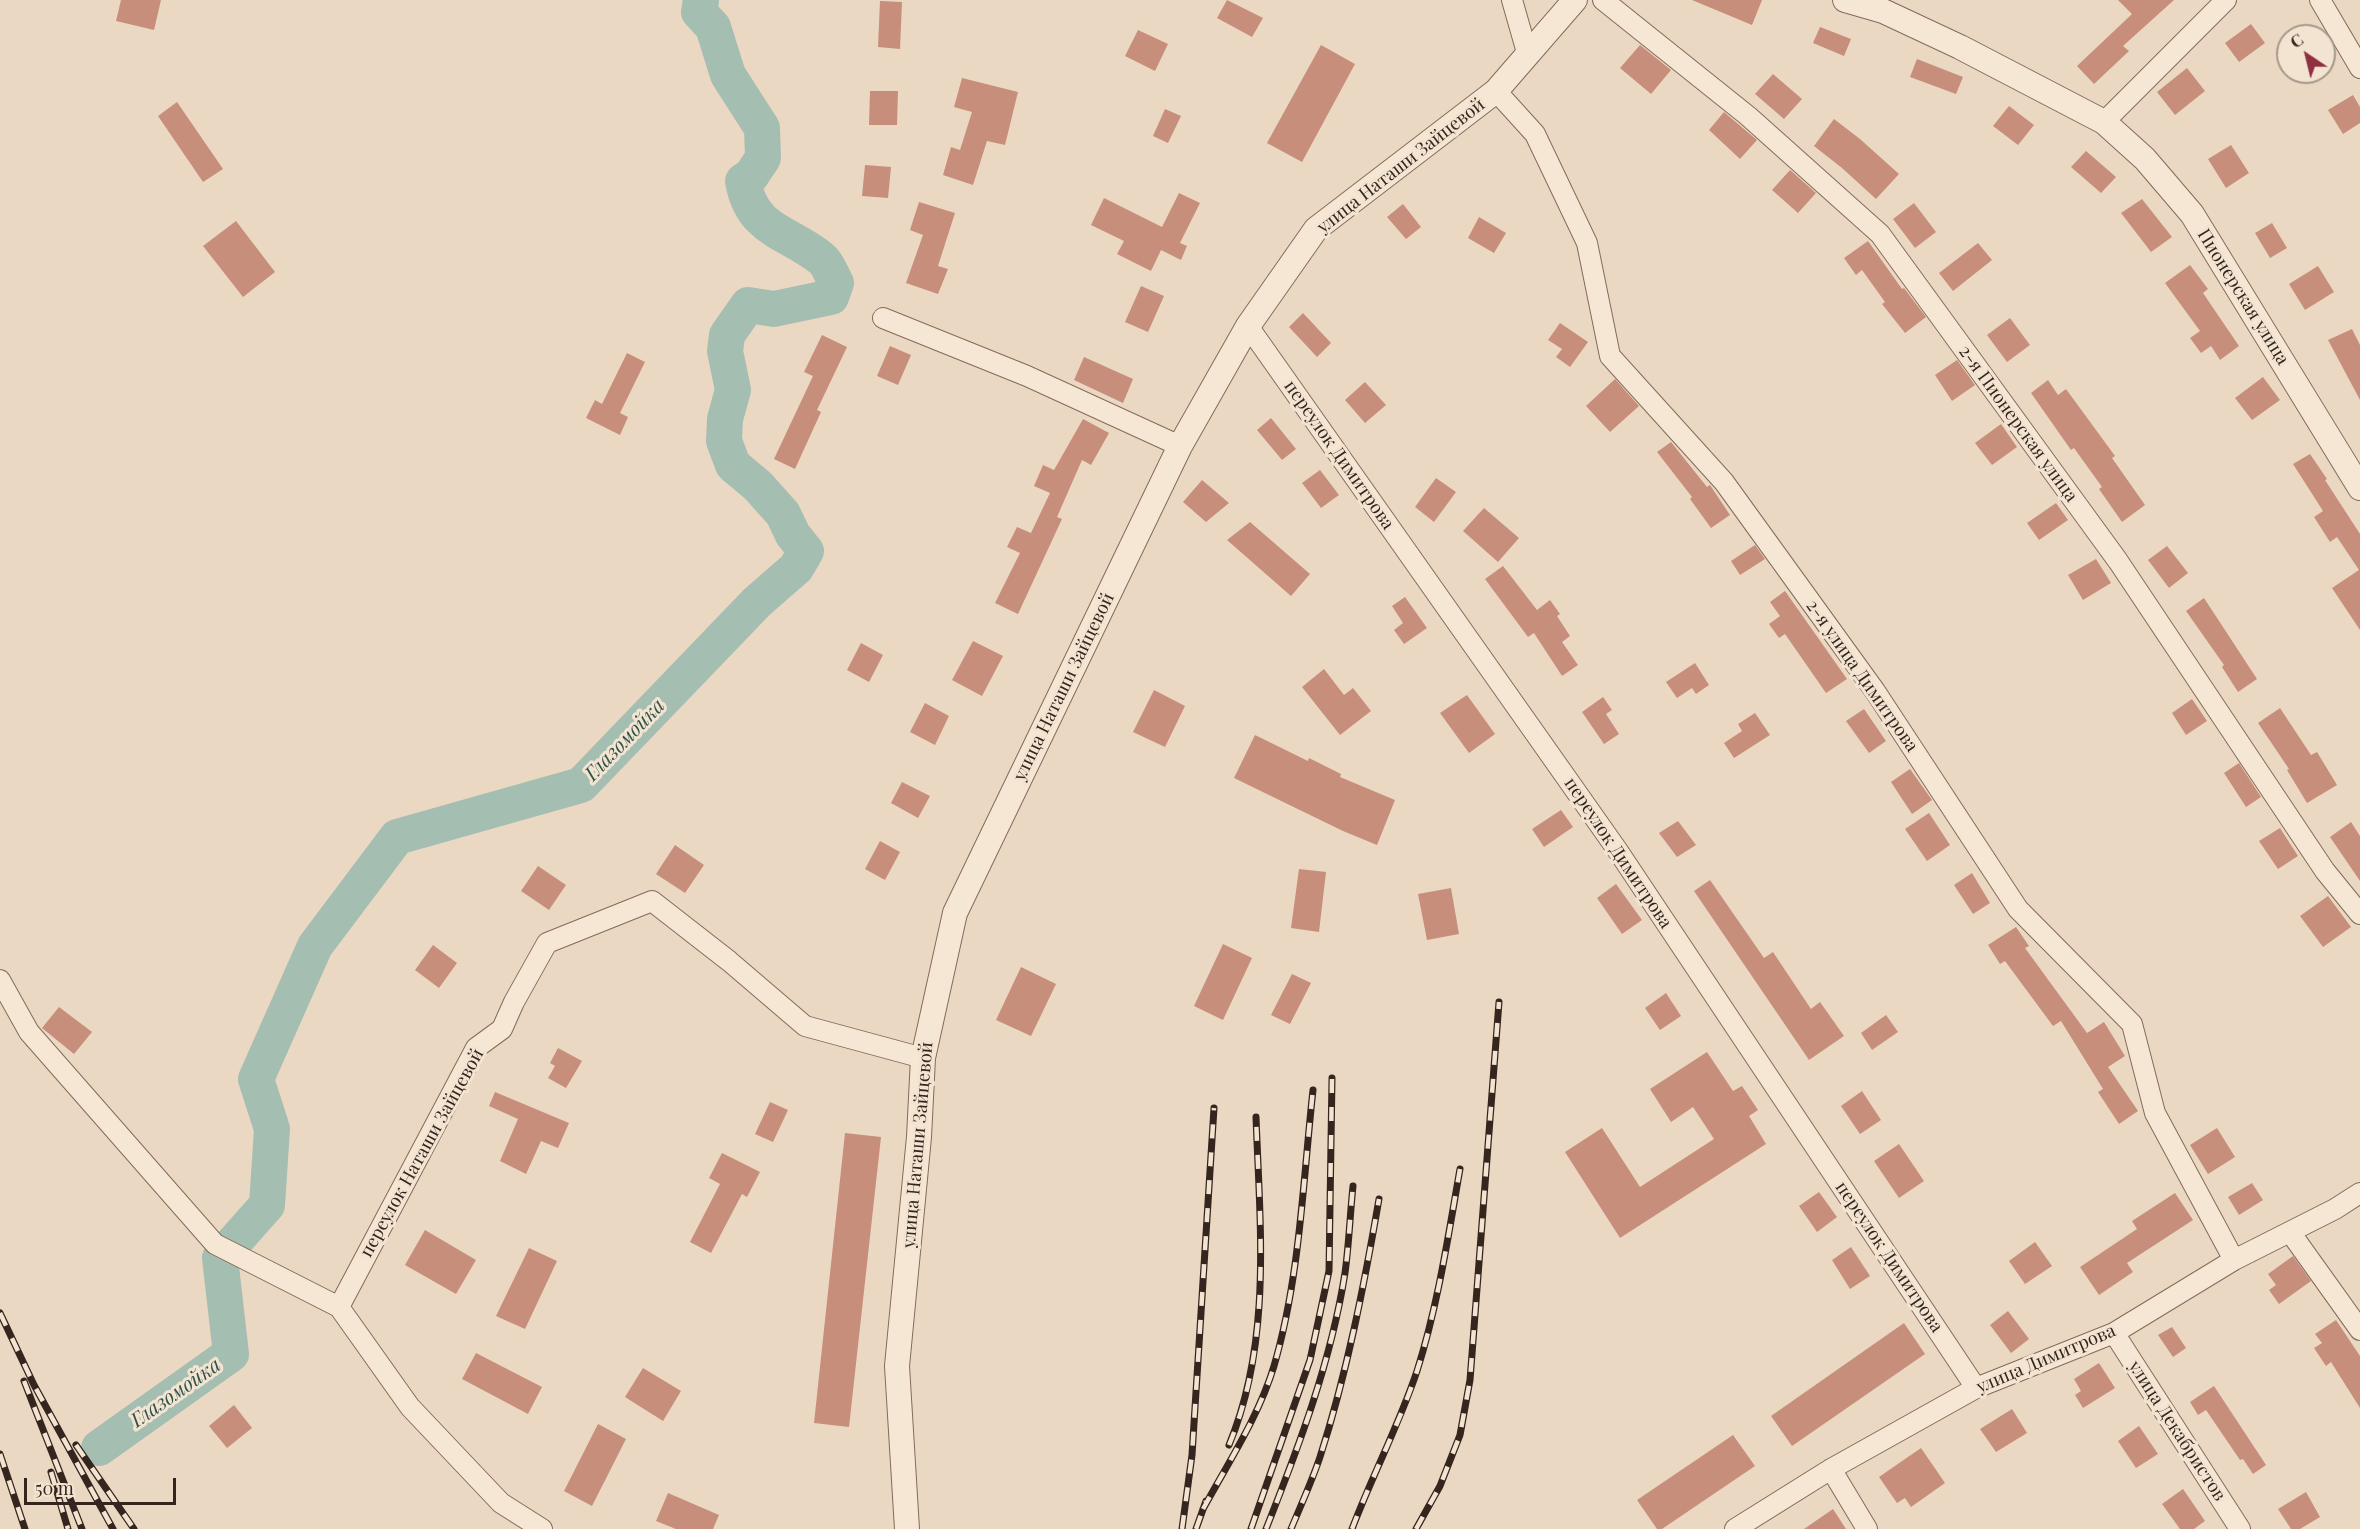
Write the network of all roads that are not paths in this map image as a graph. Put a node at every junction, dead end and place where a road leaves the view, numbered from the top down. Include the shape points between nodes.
1 (1512, 0) edge
2 (1575, 0) edge
3 (1603, 0) edge
4 (1845, 0) edge
5 (2226, 0) edge
6 (2320, 0) edge
7 (1887, 5) edge
8 (1528, 56) junction
9 (2360, 68) edge
10 (1496, 91) junction
11 (2104, 122) junction
12 (883, 318) dead end
13 (1248, 326) junction
14 (1180, 446) junction
15 (2360, 488) edge
16 (2360, 914) edge
17 (0, 980) edge
18 (923, 1058) junction
19 (2360, 1193) edge
20 (2290, 1232) junction
21 (2234, 1260) junction
22 (339, 1307) junction
23 (2360, 1330) edge
24 (2114, 1333) junction
25 (1976, 1388) junction
26 (1831, 1469) junction
27 (542, 1529) edge
28 (907, 1529) edge
29 (1734, 1529) edge
30 (1867, 1529) edge
31 (2240, 1529) edge

1 - 8 street
2 - 8 street, улица Наташи Зайцевой
3 - 16 street, 2-я Пионерская улица via 1748,116 1880,234 2118,561 2325,871
4 - 7 street, Пионерская улица
5 - 11 street
6 - 9 street
7 - 11 street, Пионерская улица
8 - 10 street, улица Наташи Зайцевой
10 - 13 street, улица Наташи Зайцевой via 1316,230
10 - 21 street, 2-я улица Димитрова via 1535,135 1587,243 1610,356 1724,482 1875,692 2018,909 2132,1024 2155,1113
11 - 15 street, Пионерская улица via 2145,159 2192,214
12 - 14 street via 1027,376
13 - 14 street, улица Наташи Зайцевой
13 - 25 street, переулок Димитрова via 1618,850
14 - 18 street, улица Наташи Зайцевой via 955,913
17 - 22 street via 29,1032 215,1244
18 - 22 street, переулок Наташи Зайцевой via 805,1026 652,901 548,943 502,1029 476,1048
18 - 28 street, улица Наташи Зайцевой via 897,1366
19 - 20 street, улица Димитрова
20 - 21 street, улица Димитрова
20 - 23 street
21 - 24 street, улица Димитрова
22 - 27 street via 410,1407 501,1503
24 - 25 street, улица Димитрова
24 - 31 street, улица Декабристов
25 - 26 street, улица Димитрова
26 - 29 street, улица Димитрова
26 - 30 street

